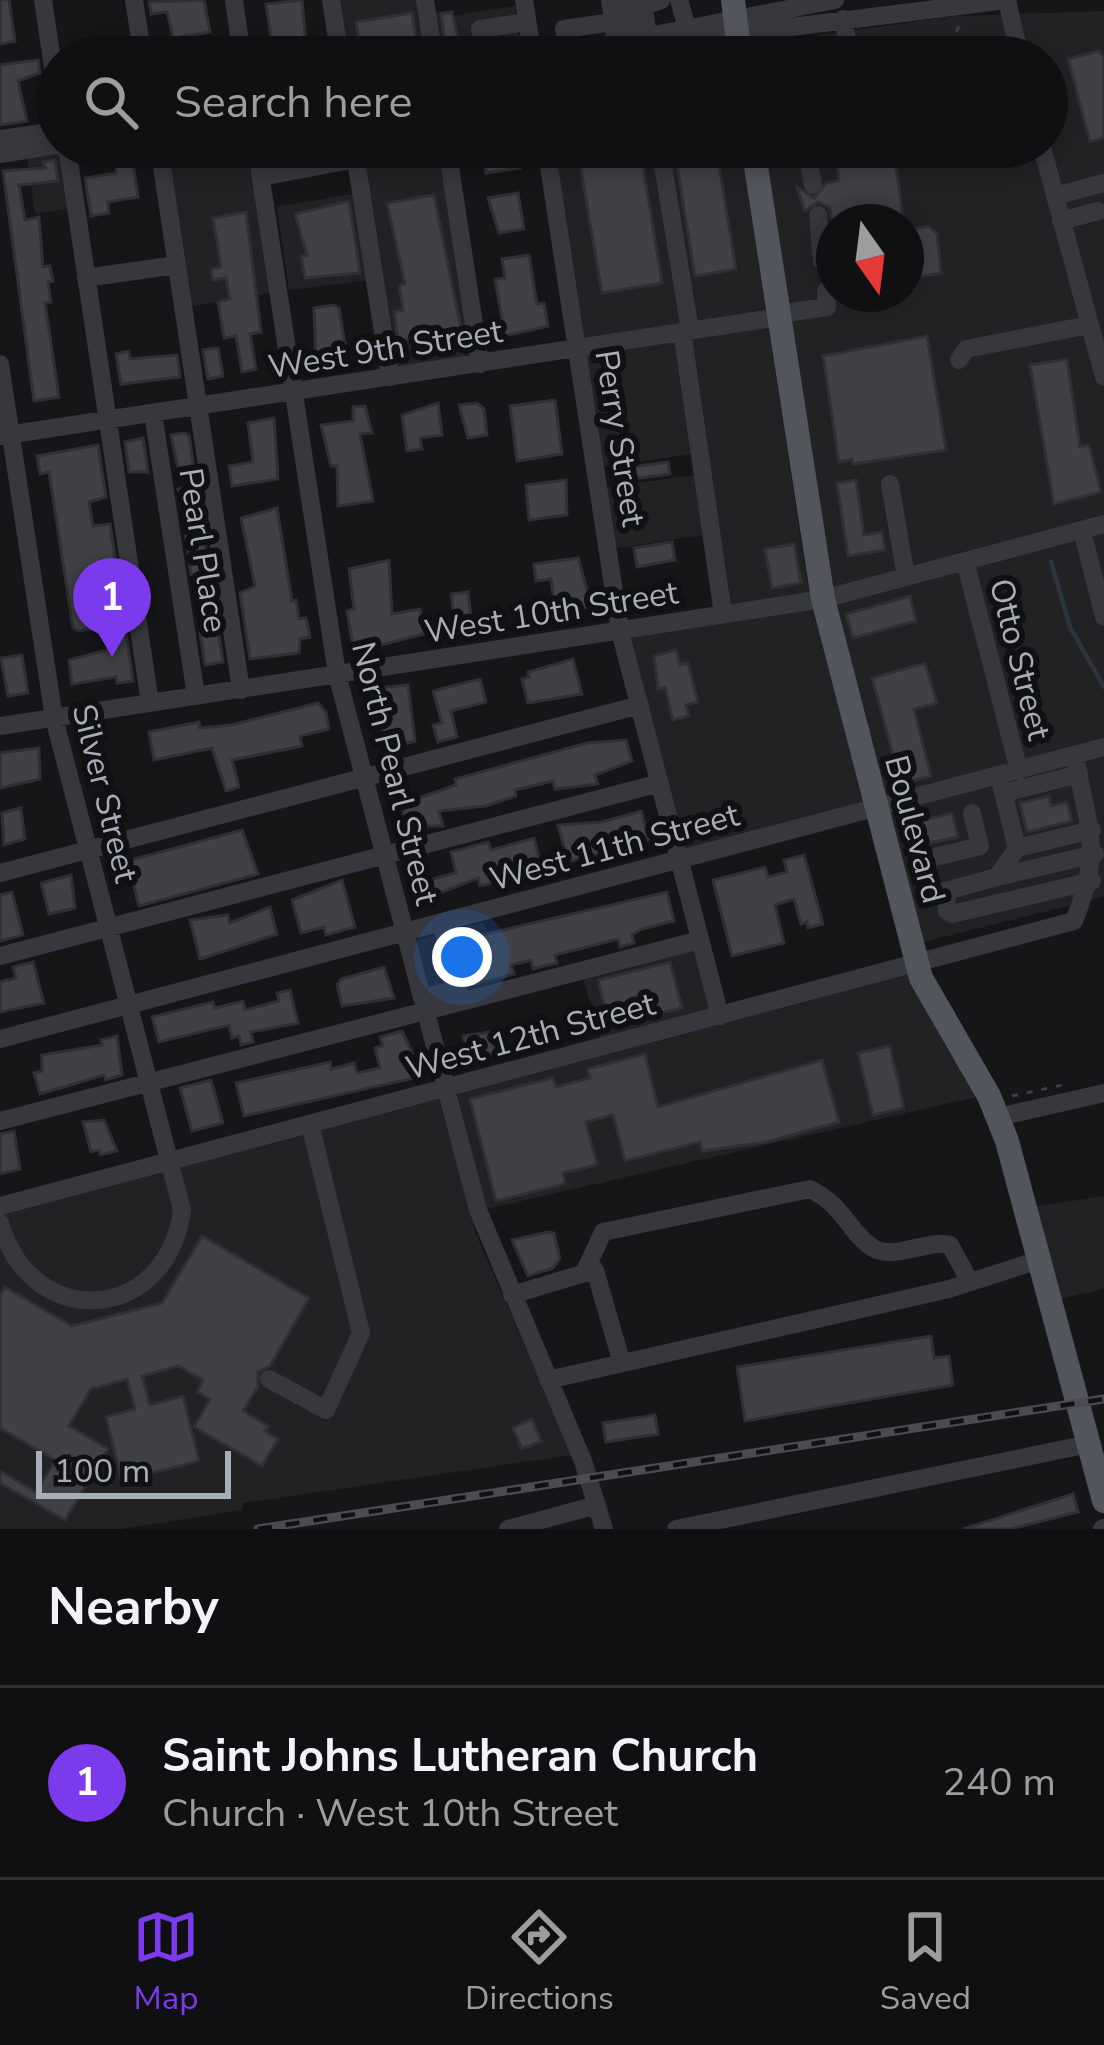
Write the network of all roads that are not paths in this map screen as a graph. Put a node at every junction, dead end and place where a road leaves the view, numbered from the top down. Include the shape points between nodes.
1 (43, 0) edge
2 (134, 0) edge
3 (234, 0) edge
4 (331, 0) edge
5 (425, 0) edge
6 (524, 0) edge
7 (610, 0) edge
8 (627, 0) edge
9 (661, 0) edge
10 (679, 0) edge
11 (836, 0) edge
12 (1007, 0) edge
13 (844, 19) junction
14 (613, 22) junction
15 (528, 25) junction
16 (736, 27) edge
17 (687, 28) junction
18 (564, 29) junction
19 (48, 36) edge
20 (140, 36) edge
21 (239, 36) edge
22 (337, 36) edge
23 (431, 36) edge
24 (481, 36) edge
25 (531, 36) edge
26 (565, 36) edge
27 (626, 36) edge
28 (636, 36) edge
29 (641, 36) edge
30 (670, 36) edge
31 (698, 36) edge
32 (848, 36) edge
33 (1015, 36) edge
34 (36, 133) edge
35 (0, 139) edge
36 (36, 148) edge
37 (0, 154) edge
38 (70, 168) edge
39 (162, 168) edge
40 (260, 168) edge
41 (296, 168) edge
42 (357, 168) edge
43 (450, 168) edge
44 (549, 168) edge
45 (663, 168) edge
46 (747, 168) edge
47 (756, 168) edge
48 (766, 168) edge
49 (809, 168) edge
50 (1047, 168) edge
51 (261, 177) junction
52 (1104, 183) edge
53 (812, 185) dead end
54 (1054, 196) junction
55 (1099, 211) dead end
56 (1061, 221) junction
57 (176, 265) junction
58 (86, 278) junction
59 (816, 310) edge
60 (780, 315) junction
61 (1089, 326) junction
62 (686, 331) junction
63 (576, 348) junction
64 (959, 360) dead end
65 (0, 364) edge
66 (480, 364) junction
67 (390, 377) junction
68 (1104, 377) edge
69 (294, 392) junction
70 (197, 406) junction
71 (153, 413) junction
72 (106, 420) junction
73 (6, 435) edge
74 (890, 484) dead end
75 (1104, 524) edge
76 (1082, 531) junction
77 (964, 561) junction
78 (906, 577) junction
79 (823, 598) junction
80 (723, 614) junction
81 (1104, 617) edge
82 (620, 631) junction
83 (337, 674) junction
84 (241, 690) junction
85 (196, 696) junction
86 (150, 703) junction
87 (640, 705) junction
88 (54, 718) junction
89 (0, 726) edge
90 (1104, 747) edge
91 (1077, 765) junction
92 (364, 776) junction
93 (1007, 780) junction
94 (660, 783) junction
95 (877, 808) junction
96 (972, 813) dead end
97 (1092, 830) junction
98 (980, 846) junction
99 (1017, 848) junction
100 (89, 850) junction
101 (385, 853) junction
102 (1095, 854) junction
103 (931, 858) dead end
104 (680, 859) junction
105 (0, 873) edge
106 (998, 877) junction
107 (1092, 881) junction
108 (441, 922) junction
109 (109, 927) junction
110 (405, 932) junction
111 (700, 940) junction
112 (449, 954) junction
113 (0, 956) edge
114 (413, 963) junction
115 (917, 964) junction
116 (129, 1004) junction
117 (424, 1004) junction
118 (720, 1016) junction
119 (0, 1039) edge
120 (150, 1082) junction
121 (446, 1088) junction
122 (1104, 1093) edge
123 (995, 1109) junction
124 (0, 1121) edge
125 (310, 1124) junction
126 (170, 1160) junction
127 (0, 1206) edge
128 (0, 1223) edge
129 (1039, 1261) junction
130 (586, 1269) junction
131 (970, 1282) junction
132 (512, 1295) junction
133 (621, 1360) junction
134 (269, 1379) dead end
135 (548, 1380) junction
136 (1089, 1444) junction
137 (1104, 1501) edge
138 (597, 1505) junction
139 (508, 1529) edge
140 (604, 1529) edge
141 (676, 1529) edge

1 - 19 street
2 - 20 street
3 - 21 street
4 - 22 street
5 - 23 street
6 - 15 street
7 - 14 street
8 - 28 street
9 - 29 street via 644,6
10 - 17 street
11 - 16 street
12 - 13 street
12 - 33 street
13 - 16 street
13 - 32 street
14 - 18 street
14 - 27 street
15 - 18 street
15 - 24 street via 480,29
15 - 25 street
16 - 17 street
16 - 31 street
17 - 30 street
18 - 26 street
34 - 35 street
36 - 37 street
38 - 58 street
39 - 57 street
40 - 51 street, North Pearl Street
41 - 51 street
42 - 67 street
43 - 66 street
44 - 63 street, Perry Street
45 - 62 street
46 - 60 street via 768,299
47 - 60 main road, Boulevard
48 - 60 street via 786,297
49 - 53 street
50 - 54 street
51 - 69 street, North Pearl Street
52 - 54 street
54 - 56 street
55 - 56 street
56 - 61 street
57 - 58 street
57 - 70 street
58 - 72 street
59 - 60 street, West 9th Street
60 - 62 street, West 9th Street
60 - 79 main road, Boulevard
61 - 64 street via 966,349
61 - 68 street
62 - 63 street, West 9th Street
62 - 80 street
63 - 66 street, West 9th Street
63 - 82 street, Perry Street
65 - 73 street, Silver Street
66 - 67 street, West 9th Street
67 - 69 street, West 9th Street
69 - 70 street, West 9th Street
69 - 83 street, North Pearl Street
70 - 71 street, West 9th Street
70 - 84 street
71 - 72 street, West 9th Street
71 - 85 street, Pearl Place
72 - 73 street, West 9th Street
72 - 86 street
73 - 88 street, Silver Street
74 - 78 street
75 - 76 street, West 10th Street
76 - 77 street, West 10th Street
76 - 81 street
77 - 78 street, West 10th Street
77 - 93 street, Otto Street
78 - 79 street, West 10th Street
79 - 80 street, West 10th Street
79 - 95 main road, Boulevard
80 - 82 street, West 10th Street
82 - 83 street, West 10th Street
82 - 87 street, Perry Street
83 - 84 street, West 10th Street
83 - 92 street, North Pearl Street
84 - 85 street, West 10th Street
85 - 86 street, West 10th Street
86 - 88 street, West 10th Street
87 - 92 street
87 - 94 street, Perry Street
88 - 89 street, West 10th Street
88 - 100 street, Silver Street
90 - 91 street, West 11th Street
91 - 93 street, West 11th Street
91 - 97 street
92 - 100 street
92 - 101 street, North Pearl Street
93 - 95 street, West 11th Street
93 - 99 street, Otto Street
94 - 101 street
94 - 104 street, Perry Street
95 - 104 street, West 11th Street
95 - 115 main road, Boulevard
96 - 98 street
97 - 99 street
97 - 102 street
98 - 99 street
98 - 103 street
99 - 106 street
100 - 105 street
100 - 109 street, Silver Street
101 - 109 street
101 - 110 street, North Pearl Street
102 - 106 street
102 - 107 street
104 - 108 street, West 11th Street
104 - 111 street, Perry Street
106 - 107 street via 946,891 947,911
107 - 115 street, West 12th Street via 1074,921
108 - 110 street, West 11th Street
108 - 112 street
109 - 113 street
109 - 116 street, Silver Street
110 - 114 street, North Pearl Street
110 - 116 street, West 11th Street
111 - 117 street
111 - 118 street, Perry Street
112 - 114 street
112 - 117 street via 458,989
114 - 117 street, North Pearl Street
115 - 118 street, West 12th Street
115 - 123 main road, Boulevard
116 - 119 street, West 11th Street
116 - 120 street, Silver Street
117 - 120 street
117 - 121 street, North Pearl Street
118 - 121 street, West 12th Street
120 - 124 street
120 - 126 street, Silver Street
121 - 125 street, West 12th Street
121 - 132 street, North Pearl Street via 478,1210
122 - 123 street
123 - 129 main road, Boulevard
125 - 126 street, West 12th Street
125 - 134 street via 358,1304 359,1346 326,1410
126 - 127 street, West 12th Street
126 - 128 street, Silver Street via 180,1229 159,1270 122,1295 96,1301 33,1281
129 - 131 street
129 - 136 main road, Boulevard
130 - 131 street via 603,1232 810,1189 835,1202 872,1247 950,1245
130 - 132 street
130 - 133 street via 599,1274
131 - 133 street
132 - 135 street, North Pearl Street
133 - 135 street
135 - 138 street, North Pearl Street
136 - 137 main road, Boulevard
136 - 141 street
138 - 139 street
138 - 140 street, North Pearl Street

